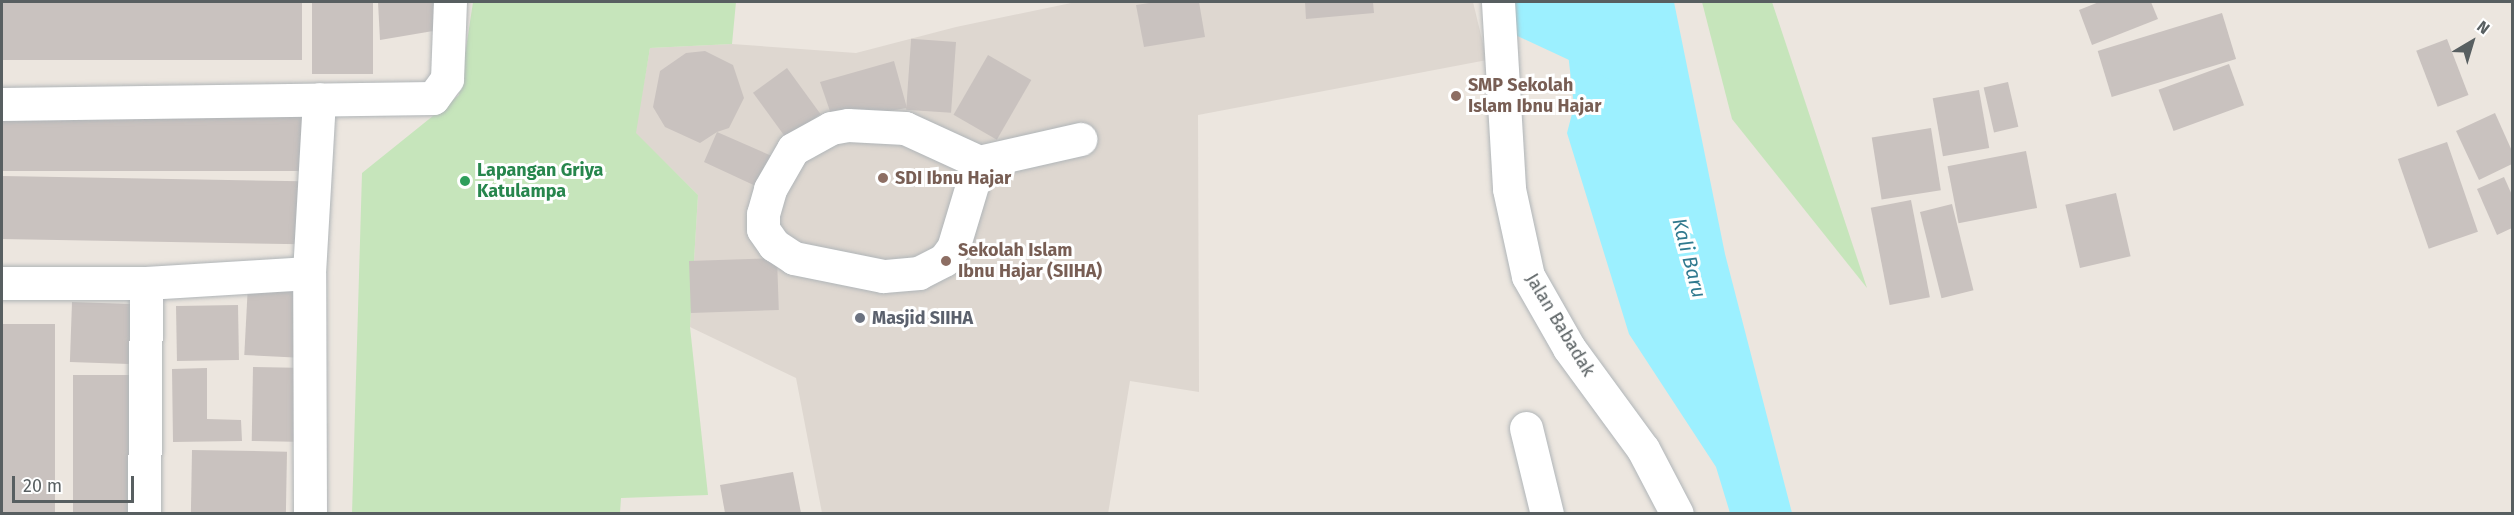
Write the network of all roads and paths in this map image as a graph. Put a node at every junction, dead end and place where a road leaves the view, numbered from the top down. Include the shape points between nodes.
1 (450, 2) edge
2 (1498, 4) edge
3 (319, 99) junction
4 (2, 104) edge
5 (1080, 139) dead end
6 (979, 162) junction
7 (309, 273) junction
8 (2, 283) edge
9 (146, 284) junction
10 (1526, 428) dead end
11 (144, 513) edge
12 (310, 513) edge
13 (1547, 513) edge
14 (1677, 513) edge

1 - 3 street via 447,78 434,98
2 - 14 street, Jalan Babadak via 1509,189 1528,276 1569,348 1642,449
3 - 4 street
3 - 7 street
5 - 6 street
6 - 6 street via 905,128 848,124 831,128 793,149 770,189 763,229 774,245 794,258 883,276 919,273 944,260 952,248
7 - 9 street
7 - 12 street
8 - 9 street
9 - 11 street
10 - 13 street

